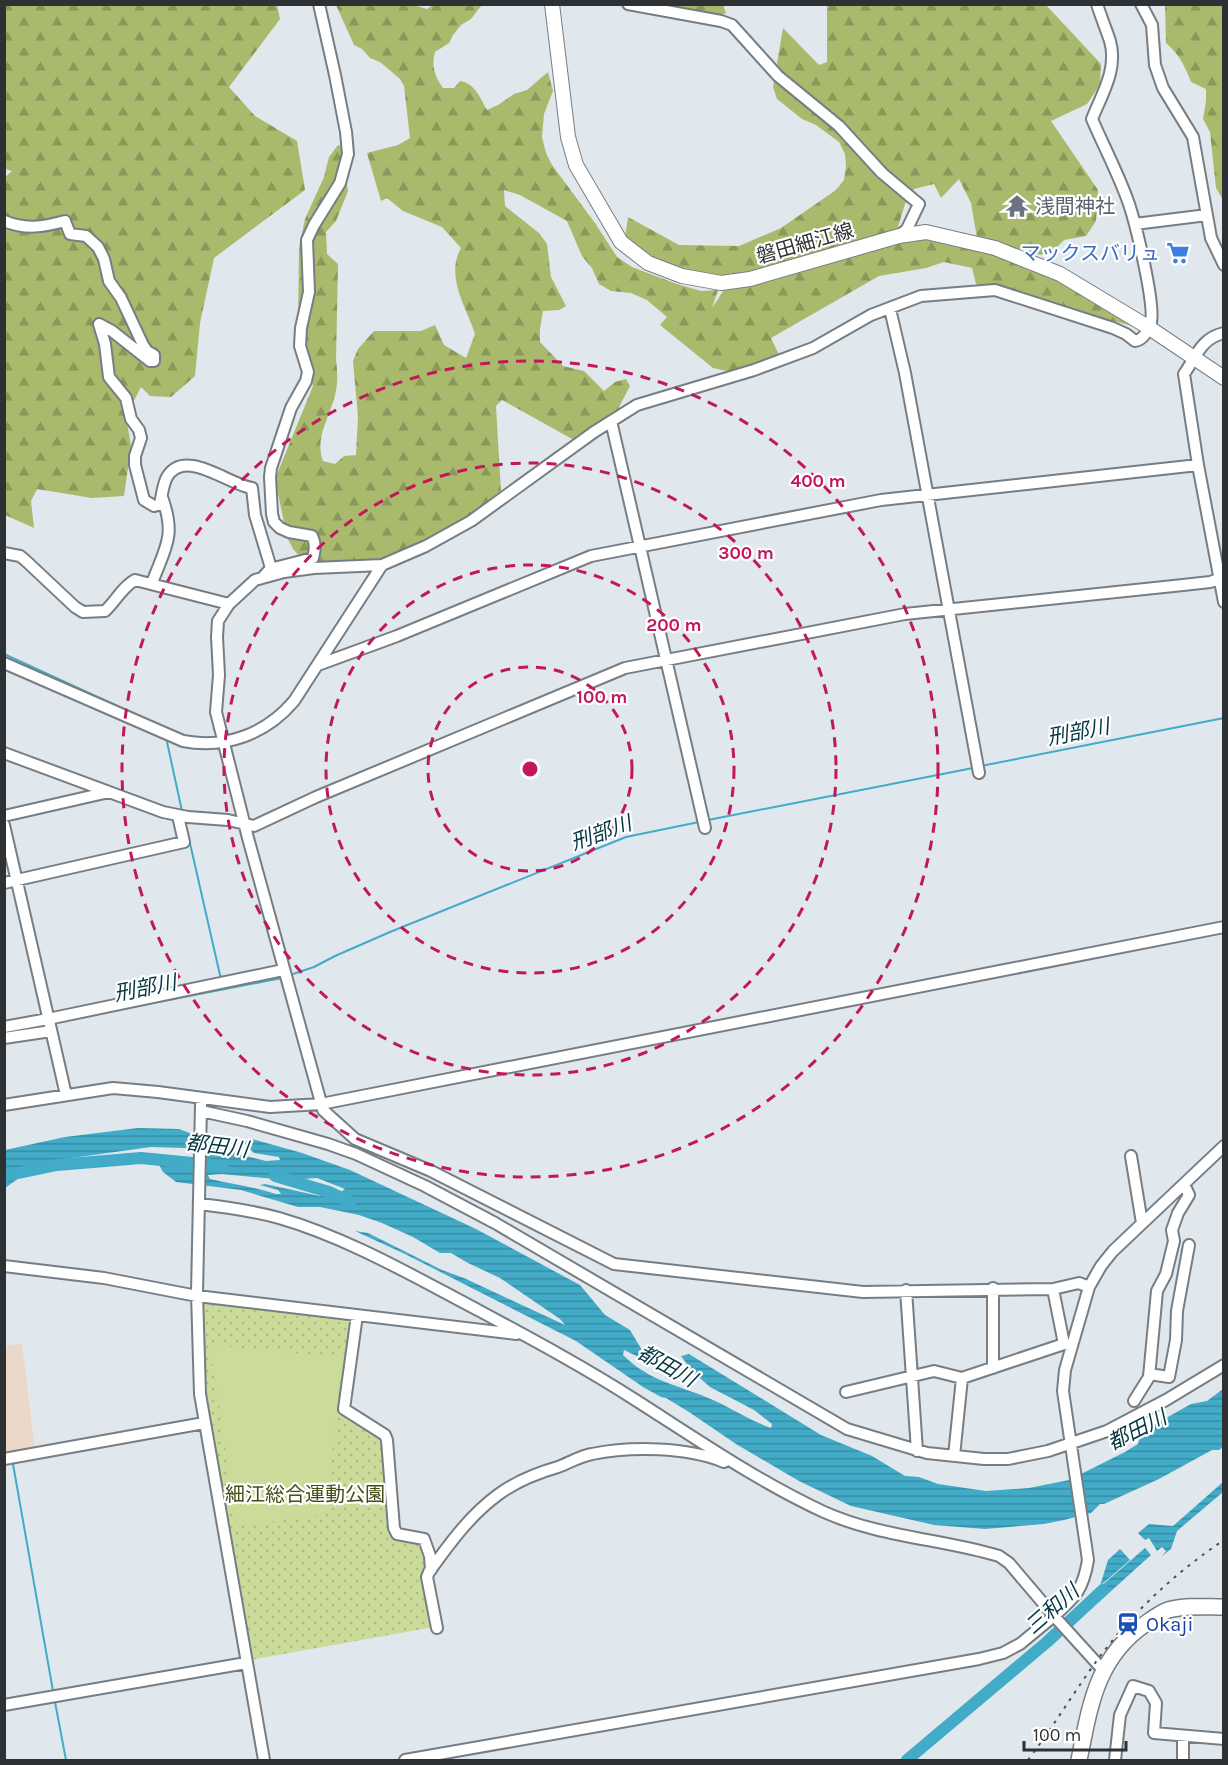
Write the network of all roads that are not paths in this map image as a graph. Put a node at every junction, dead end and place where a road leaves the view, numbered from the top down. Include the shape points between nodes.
1 (319, 4) edge
2 (552, 4) edge
3 (628, 4) edge
4 (1097, 4) edge
5 (1141, 4) edge
6 (1207, 215) junction
7 (4, 221) edge
8 (1135, 224) junction
9 (900, 236) junction
10 (1224, 265) edge
11 (890, 309) junction
12 (1148, 327) junction
13 (1224, 333) edge
14 (1193, 358) junction
15 (1224, 378) edge
16 (611, 421) junction
17 (1198, 465) junction
18 (926, 495) junction
19 (162, 497) junction
20 (639, 546) junction
21 (4, 553) edge
22 (382, 565) junction
23 (267, 573) junction
24 (1221, 578) edge
25 (152, 583) junction
26 (1224, 602) edge
27 (229, 604) junction
28 (950, 609) junction
29 (666, 661) junction
30 (4, 663) edge
31 (318, 665) junction
32 (223, 742) junction
33 (4, 753) edge
34 (979, 773) dead end
35 (110, 792) junction
36 (4, 816) edge
37 (178, 816) junction
38 (244, 824) junction
39 (4, 825) edge
40 (705, 828) dead end
41 (16, 881) junction
42 (4, 884) edge
43 (1224, 927) edge
44 (285, 975) junction
45 (48, 1020) junction
46 (4, 1027) edge
47 (51, 1031) junction
48 (4, 1038) edge
49 (66, 1095) junction
50 (201, 1099) junction
51 (321, 1104) junction
52 (4, 1105) edge
53 (201, 1115) junction
54 (1224, 1146) edge
55 (1131, 1156) dead end
56 (1184, 1184) junction
57 (199, 1203) junction
58 (1142, 1223) junction
59 (1189, 1245) dead end
60 (1169, 1261) junction
61 (1185, 1265) junction
62 (4, 1266) edge
63 (1089, 1287) junction
64 (993, 1288) junction
65 (1053, 1289) junction
66 (906, 1290) junction
67 (198, 1296) junction
68 (357, 1315) junction
69 (519, 1333) junction
70 (1068, 1345) junction
71 (1224, 1365) edge
72 (993, 1368) junction
73 (1149, 1374) junction
74 (913, 1376) junction
75 (962, 1378) junction
76 (846, 1392) dead end
77 (1134, 1401) dead end
78 (204, 1423) junction
79 (1071, 1445) junction
80 (917, 1450) junction
81 (954, 1456) junction
82 (4, 1459) edge
83 (736, 1463) junction
84 (431, 1570) junction
85 (1224, 1607) edge
86 (1056, 1618) junction
87 (437, 1628) dead end
88 (246, 1663) junction
89 (1103, 1670) junction
90 (4, 1705) edge
91 (1184, 1736) junction
92 (1224, 1739) edge
93 (264, 1761) edge
94 (405, 1761) edge
95 (1079, 1761) edge
96 (1115, 1761) edge
97 (1183, 1761) edge

1 - 23 street via 336,75 348,154 340,183 307,240 309,292 300,346 308,372 291,408 270,477 274,522 289,532 312,536 315,552 313,558
2 - 9 main road, 磐田細江線 via 568,137 576,165 621,242 648,263 682,276 721,283 750,279
3 - 9 street via 732,25 778,76 839,126 882,173 919,204
4 - 8 street via 1112,63 1092,119
5 - 6 street via 1152,25 1155,65 1163,88 1194,137
6 - 8 street
6 - 10 street via 1210,238
7 - 19 street via 20,227 65,221 70,234 86,236 98,247 109,281 143,345 154,356 154,361 150,361 99,324 110,377 126,398 131,419 139,430 135,465 144,500 154,506 160,504
8 - 12 street via 1149,294
9 - 12 main road, 磐田細江線 via 926,232 995,248 1060,274
11 - 12 street via 921,296 995,290 1113,328 1134,341 1143,338
11 - 16 street via 871,315 813,348 637,405
11 - 18 street
12 - 14 main road, 磐田細江線
13 - 14 street via 1213,335
14 - 15 main road, 磐田細江線
14 - 17 street via 1184,375 1184,385
16 - 20 street
16 - 22 street via 471,521
17 - 18 street
17 - 24 street
18 - 20 street
18 - 28 street
19 - 23 street via 166,478 173,470 188,465 252,488
19 - 25 street via 170,537
20 - 29 street
20 - 31 street via 560,567
21 - 25 street via 20,556 83,612 105,610 135,580
22 - 23 street
22 - 31 street
23 - 27 street via 251,582
24 - 26 street
24 - 28 street
25 - 27 street
27 - 32 street via 218,621 217,638 216,712
28 - 29 street via 905,614
28 - 34 street
29 - 38 street via 625,668 254,826
29 - 40 street
30 - 32 street via 173,738 199,744
31 - 32 street via 278,720
32 - 38 street
33 - 35 street
35 - 36 street
35 - 37 street
37 - 38 street
37 - 41 street via 184,842
38 - 44 street
39 - 41 street
41 - 42 street
41 - 45 street
43 - 51 street
44 - 45 street via 226,983
44 - 51 street
45 - 46 street
45 - 47 street
47 - 48 street
47 - 49 street
49 - 50 street via 126,1089
49 - 52 street
50 - 51 street via 270,1107
50 - 53 street
51 - 66 street via 355,1139 452,1181 614,1263 852,1290
53 - 57 street
53 - 80 street via 247,1121 328,1144 425,1186 848,1429
54 - 56 street
55 - 58 street
56 - 58 street
56 - 60 street via 1189,1195 1172,1230 1174,1241
57 - 67 street
57 - 69 street via 280,1219 341,1241
58 - 63 street via 1113,1251
59 - 61 street
60 - 61 street
60 - 73 street via 1157,1291
61 - 73 street via 1169,1377
62 - 67 street via 104,1278
63 - 65 street via 1079,1284
63 - 70 street
64 - 65 street
64 - 66 street
64 - 72 street
65 - 70 street
66 - 74 street
67 - 68 street
67 - 78 street
68 - 69 street
68 - 84 street via 344,1409 385,1435 394,1528 397,1534 424,1539
69 - 83 street via 637,1400
70 - 72 street
70 - 79 street via 1063,1391
71 - 79 street via 1107,1431
72 - 75 street
73 - 77 street
74 - 75 street via 933,1371
74 - 76 street
74 - 80 street
75 - 81 street
78 - 82 street
78 - 88 street
79 - 81 street via 1008,1459
79 - 86 street via 1088,1560 1076,1596
80 - 81 street
83 - 84 street via 709,1455 649,1450 589,1455 531,1476 501,1492 457,1533
83 - 86 street via 847,1520 999,1556
84 - 87 street via 427,1577
85 - 89 highway via 1186,1607 1156,1616 1118,1648
86 - 89 street
86 - 94 street via 1020,1644 979,1659
88 - 90 street
88 - 93 street
89 - 95 highway via 1093,1695
91 - 92 street
91 - 96 street via 1154,1733 1155,1703 1149,1691 1132,1686 1120,1715
91 - 97 street

